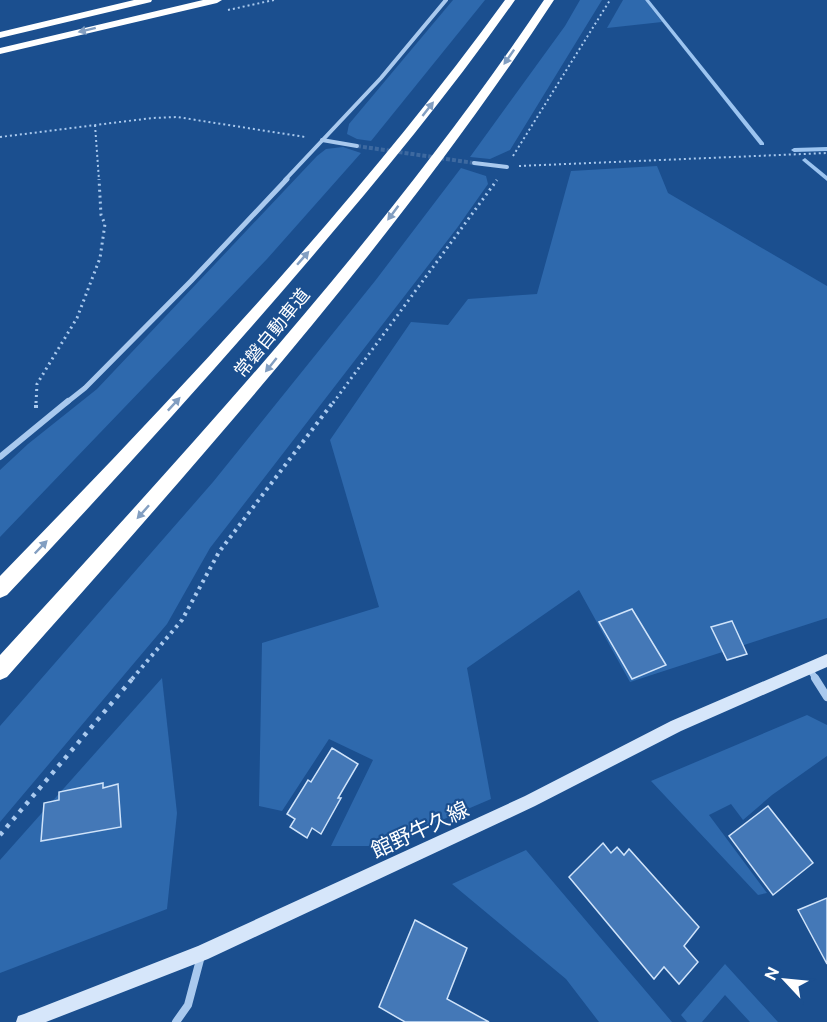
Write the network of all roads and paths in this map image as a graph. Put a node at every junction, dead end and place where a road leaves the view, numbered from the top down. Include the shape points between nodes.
1 (147, 0) edge
2 (217, 0) edge
3 (446, 0) edge
4 (510, 0) edge
5 (610, 0) edge
6 (548, 3) edge
7 (0, 35) edge
8 (0, 51) edge
9 (95, 125) junction
10 (0, 137) edge
11 (322, 140) junction
12 (357, 147) tunnel mouth
13 (827, 153) edge
14 (474, 163) tunnel mouth
15 (507, 166) junction
16 (35, 427) junction
17 (0, 458) edge
18 (0, 589) edge
19 (827, 660) edge
20 (808, 666) junction
21 (0, 670) edge
22 (827, 697) edge
23 (0, 835) edge
24 (202, 953) junction
25 (24, 1022) edge
26 (176, 1022) edge

1 - 7 highway
2 -> 8 highway
3 - 11 street via 381,78
18 -> 4 highway, 常磐自動車道 via 195,381 333,224 409,133
5 - 15 path
6 -> 21 highway, 常磐自動車道 via 383,227 248,393
9 - 10 path
9 - 11 path via 177,117
9 - 16 path via 101,215 105,224 100,258 77,318 37,384
11 - 12 street
11 - 16 street via 191,282 85,388
13 - 15 path
14 - 15 street
15 - 23 path via 317,426 219,552 182,620
16 - 17 street
19 - 20 main road, 館野牛久線
20 - 22 street
20 - 24 main road, 館野牛久線 via 676,726 531,801
24 - 25 main road, 館野牛久線
24 - 26 street via 188,1005

